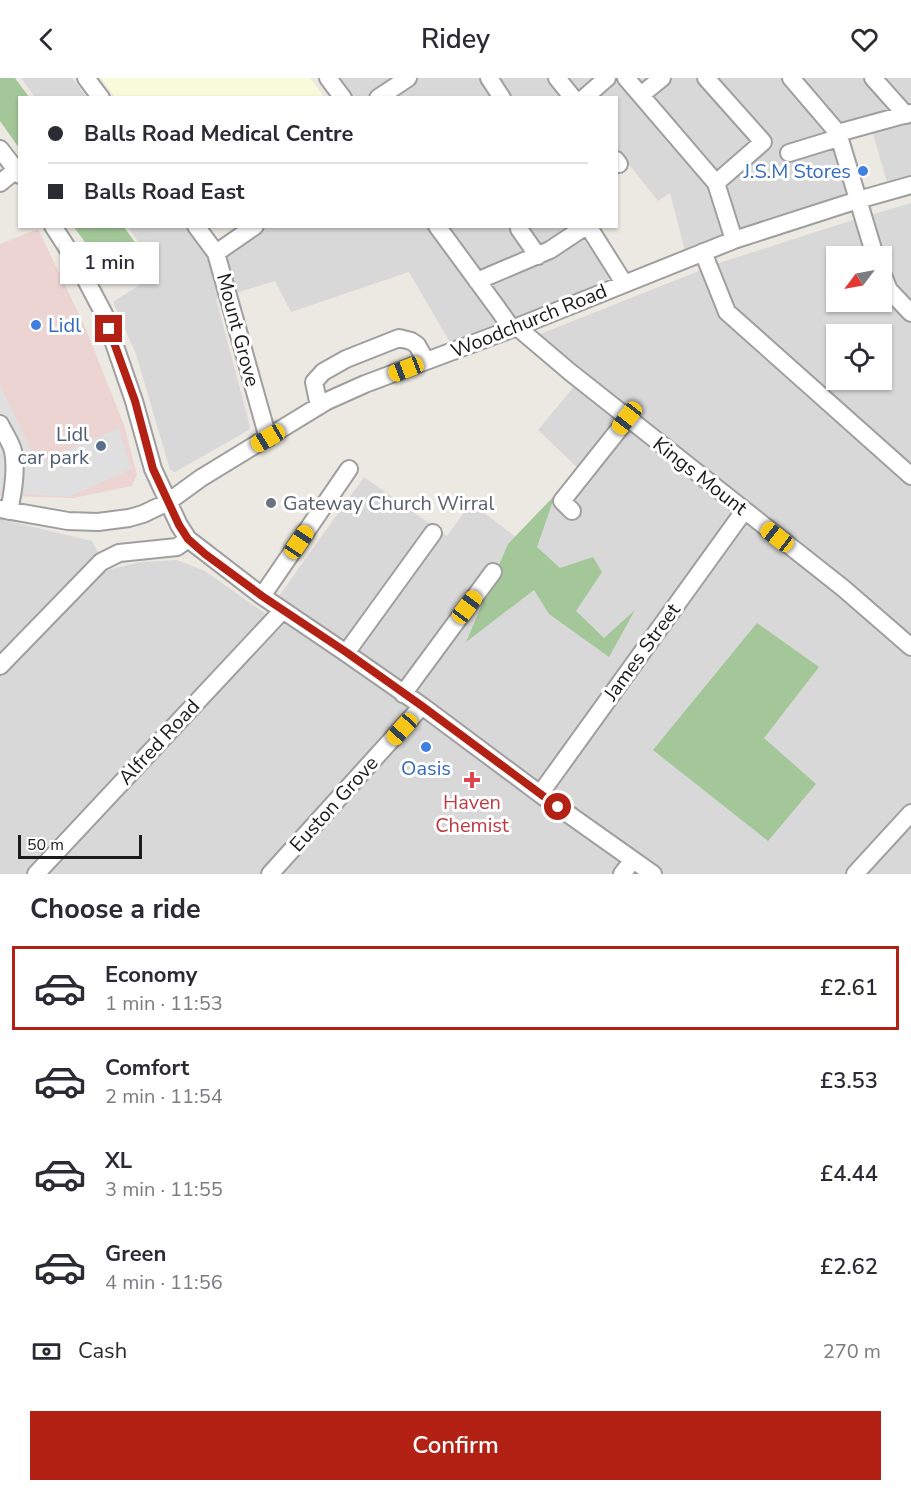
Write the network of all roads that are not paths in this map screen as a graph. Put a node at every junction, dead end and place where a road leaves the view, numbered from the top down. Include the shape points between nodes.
1 (86, 78) edge
2 (328, 78) edge
3 (408, 78) edge
4 (489, 78) edge
5 (556, 78) edge
6 (607, 78) edge
7 (626, 78) edge
8 (662, 78) edge
9 (706, 78) edge
10 (791, 78) edge
11 (873, 78) edge
12 (641, 95) junction
13 (100, 96) edge
14 (342, 96) edge
15 (381, 96) edge
16 (501, 96) edge
17 (571, 96) edge
18 (586, 96) edge
19 (908, 114) edge
20 (838, 136) junction
21 (0, 149) edge
22 (789, 153) dead end
23 (18, 172) edge
24 (0, 183) edge
25 (716, 183) junction
26 (911, 185) edge
27 (858, 200) junction
28 (54, 228) edge
29 (197, 228) edge
30 (252, 228) edge
31 (438, 228) edge
32 (584, 228) edge
33 (588, 228) edge
34 (519, 229) dead end
35 (734, 240) junction
36 (872, 246) edge
37 (703, 252) junction
38 (216, 254) junction
39 (538, 256) junction
40 (477, 281) junction
41 (624, 283) junction
42 (892, 293) edge
43 (911, 313) edge
44 (514, 328) junction
45 (426, 361) junction
46 (319, 406) junction
47 (627, 418) junction
48 (0, 424) edge
49 (268, 438) junction
50 (349, 469) dead end
51 (911, 476) edge
52 (168, 502) junction
53 (5, 510) edge
54 (572, 511) dead end
55 (744, 511) junction
56 (433, 533) dead end
57 (188, 539) junction
58 (493, 572) dead end
59 (262, 596) junction
60 (282, 611) junction
61 (911, 646) edge
62 (346, 652) junction
63 (0, 666) edge
64 (403, 694) junction
65 (422, 706) junction
66 (540, 794) junction
67 (911, 813) edge
68 (633, 860) junction
69 (36, 874) edge
70 (270, 874) edge
71 (622, 874) edge
72 (653, 874) edge
73 (855, 874) edge

1 - 13 street
2 - 14 street
3 - 15 street
4 - 16 street
5 - 17 street
6 - 18 street
7 - 12 street
8 - 12 street
9 - 25 street via 763,142
10 - 20 street
11 - 19 street
12 - 25 street
19 - 20 street
20 - 22 street
20 - 27 street
21 - 23 street
23 - 24 street
25 - 35 street
26 - 27 street, Woodchurch Road
27 - 35 street, Woodchurch Road
27 - 36 street
28 - 52 street via 104,314 135,401 153,469
29 - 38 street, Mount Grove
30 - 38 street
31 - 40 street, Kings Mount
32 - 39 street
33 - 41 street
34 - 39 street
35 - 37 street, Woodchurch Road
37 - 41 street, Woodchurch Road
37 - 51 street via 727,312
38 - 49 street, Mount Grove
39 - 40 street
40 - 44 street, Kings Mount
41 - 44 street, Woodchurch Road
42 - 43 street
44 - 45 street, Woodchurch Road
44 - 47 street, Kings Mount
45 - 46 street, Woodchurch Road
45 - 46 street via 417,345 399,338 346,360 323,372 314,382
46 - 49 street, Woodchurch Road
47 - 54 street via 562,501
47 - 55 street, Kings Mount
48 - 53 street via 12,450 14,472 13,494
49 - 52 street, Woodchurch Road
50 - 59 street
52 - 53 street, Woodchurch Road via 143,514 98,522
52 - 57 street
55 - 61 street, Kings Mount
55 - 66 street, James Street
56 - 62 street
57 - 59 street
57 - 63 street via 177,547 119,554 101,562
58 - 64 street
59 - 60 street
60 - 62 street
60 - 69 street, Alfred Road
62 - 64 street
64 - 65 street
65 - 66 street
65 - 70 street, Euston Grove
66 - 68 street
67 - 73 street
68 - 71 street
68 - 72 street

